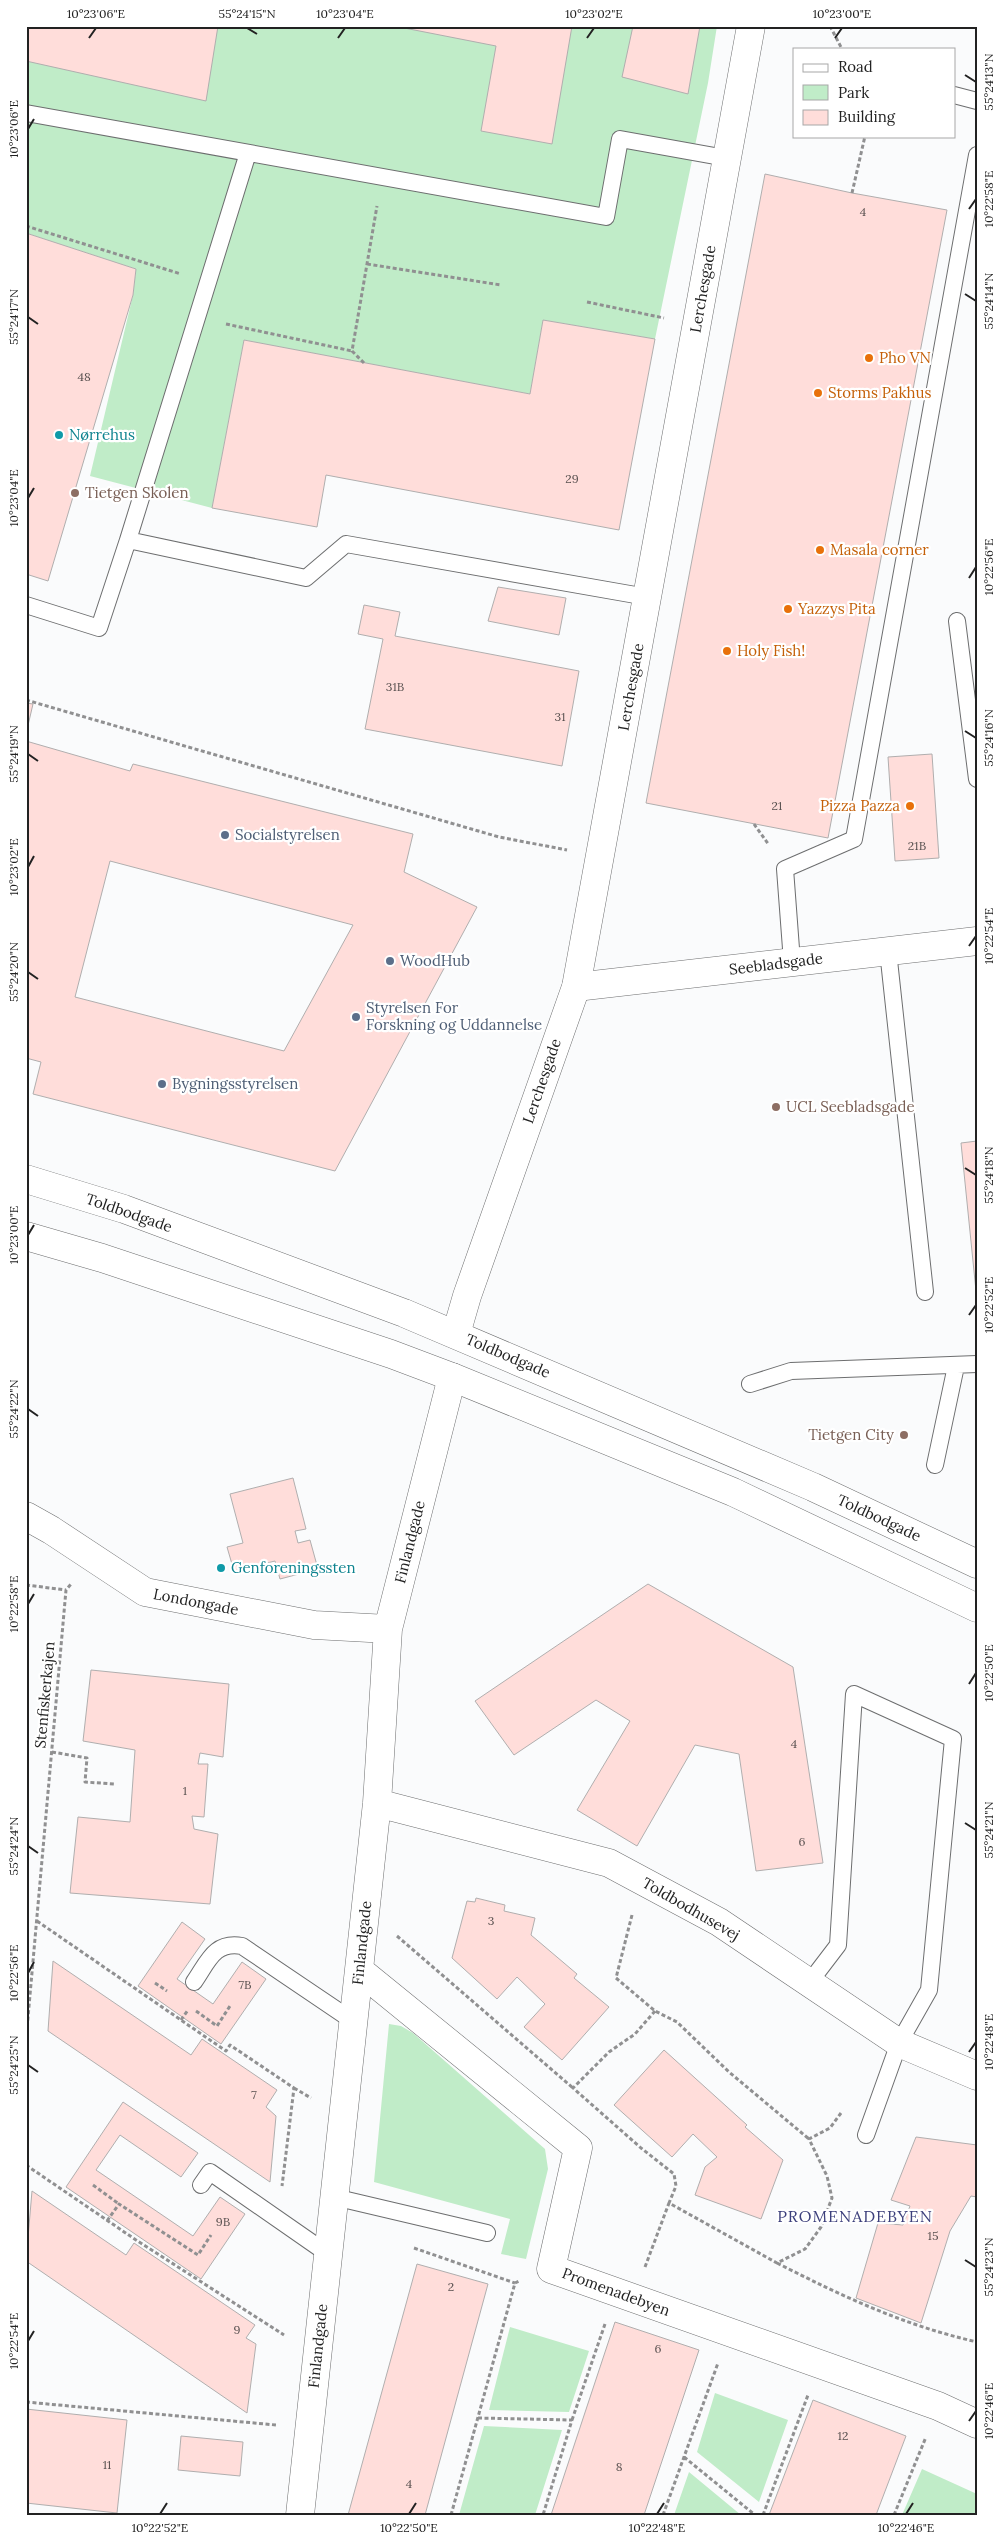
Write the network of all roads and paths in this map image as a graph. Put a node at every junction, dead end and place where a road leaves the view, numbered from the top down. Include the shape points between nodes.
1 (751, 26) edge
2 (830, 26) edge
3 (841, 48) edge
4 (956, 96) edge
5 (977, 102) edge
6 (26, 113) edge
7 (865, 138) edge
8 (248, 153) junction
9 (977, 155) edge
10 (726, 158) junction
11 (382, 176) junction
12 (852, 193) dead end
13 (26, 226) edge
14 (367, 264) junction
15 (210, 282) junction
16 (502, 285) dead end
17 (588, 302) dead end
18 (198, 318) junction
19 (696, 324) junction
20 (352, 351) junction
21 (364, 363) dead end
22 (128, 540) junction
23 (647, 597) junction
24 (26, 606) edge
25 (957, 621) dead end
26 (26, 700) edge
27 (977, 779) edge
28 (600, 857) junction
29 (977, 941) edge
30 (888, 951) junction
31 (792, 962) junction
32 (576, 987) junction
33 (26, 1179) edge
34 (26, 1236) edge
35 (925, 1292) dead end
36 (456, 1334) junction
37 (977, 1364) edge
38 (956, 1366) junction
39 (452, 1377) junction
40 (750, 1384) dead end
41 (935, 1465) dead end
42 (26, 1516) edge
43 (977, 1564) edge
44 (26, 1585) edge
45 (977, 1608) edge
46 (388, 1629) junction
47 (52, 1752) junction
48 (114, 1784) dead end
49 (377, 1803) junction
50 (365, 1909) junction
51 (37, 1921) junction
52 (625, 1942) dead end
53 (359, 1970) junction
54 (194, 1982) dead end
55 (809, 1984) junction
56 (230, 2006) dead end
57 (655, 2011) junction
58 (181, 2020) junction
59 (353, 2021) junction
60 (26, 2040) edge
61 (898, 2043) junction
62 (977, 2076) edge
63 (573, 2088) junction
64 (844, 2109) dead end
65 (866, 2135) dead end
66 (809, 2139) junction
67 (26, 2165) edge
68 (201, 2185) dead end
69 (93, 2186) dead end
70 (334, 2198) junction
71 (669, 2203) junction
72 (119, 2204) junction
73 (278, 2219) junction
74 (107, 2221) junction
75 (487, 2233) dead end
76 (211, 2236) dead end
77 (418, 2249) dead end
78 (328, 2254) junction
79 (777, 2263) junction
80 (551, 2269) junction
81 (515, 2283) junction
82 (624, 2295) junction
83 (259, 2318) dead end
84 (729, 2332) junction
85 (977, 2342) edge
86 (819, 2364) junction
87 (26, 2402) edge
88 (938, 2406) junction
89 (478, 2418) junction
90 (572, 2420) junction
91 (977, 2424) edge
92 (309, 2428) junction
93 (684, 2457) junction
94 (300, 2515) edge
95 (451, 2515) edge
96 (543, 2515) edge
97 (663, 2515) edge
98 (755, 2515) edge
99 (763, 2515) edge
100 (894, 2515) edge

1 - 10 street, Lerchesgade
2 - 3 path
4 - 5 lane
6 - 8 lane
7 - 12 path
8 - 11 lane
8 - 15 lane
9 - 31 lane via 854,840 785,869
10 - 11 lane via 620,139 606,217
10 - 19 street, Lerchesgade
11 - 14 path
13 - 15 path
14 - 16 path
14 - 20 path
15 - 18 lane
17 - 19 path
18 - 20 path
18 - 22 lane
19 - 23 street, Lerchesgade
20 - 21 path
22 - 23 lane via 306,578 346,544
22 - 24 lane via 98,628
23 - 28 street, Lerchesgade
25 - 27 lane
26 - 28 path via 499,837
28 - 32 street, Lerchesgade
29 - 30 street, Seebladsgade
30 - 31 street, Seebladsgade
30 - 35 lane
31 - 32 street, Seebladsgade
32 - 36 street, Lerchesgade
33 - 36 street, Toldbodgade via 124,1209
34 - 39 street via 112,1261
36 - 39 street, Lerchesgade
36 - 43 street, Toldbodgade via 813,1487
37 - 38 lane
38 - 40 lane via 791,1371
38 - 41 lane
39 - 45 street via 733,1492
39 - 46 street, Finlandgade
42 - 46 street, Londongade via 145,1592 314,1625
44 - 47 path, Stenfiskerkajen via 66,1590
46 - 49 street, Finlandgade
47 - 48 path via 87,1758 85,1782
47 - 51 path, Stenfiskerkajen
49 - 50 street, Finlandgade
49 - 55 street, Toldbodhusevej via 609,1864 719,1922
50 - 53 street, Finlandgade
50 - 63 path
51 - 58 path
51 - 60 path, Stenfiskerkajen
52 - 57 path via 616,1978
53 - 59 street, Finlandgade
53 - 80 street, Promenadebyen via 578,2148
54 - 59 lane via 217,1950 229,1944 242,1946
55 - 61 street, Toldbodhusevej
55 - 61 lane via 838,1946 854,1694 953,1739 930,1990
56 - 58 path via 217,2026 190,2007
57 - 63 path via 635,2034 609,2052
57 - 66 path via 677,2022 729,2072
58 - 73 path via 226,2051 230,2045 294,2088
59 - 70 street, Finlandgade
61 - 62 street, Toldbodhusevej
61 - 65 lane
63 - 71 path via 674,2174 676,2186
64 - 66 path via 830,2128
66 - 79 path via 827,2176 832,2198 821,2228 805,2249
67 - 74 path
68 - 73 lane via 210,2172
69 - 72 path
70 - 75 lane
70 - 78 street, Finlandgade
71 - 79 path
71 - 82 path
72 - 74 path
72 - 76 path via 198,2255
73 - 78 lane
74 - 83 path
77 - 81 path
78 - 92 street, Finlandgade
79 - 85 path via 852,2302 929,2330
80 - 81 path
80 - 82 street, Promenadebyen
81 - 89 path
82 - 84 street, Promenadebyen
82 - 90 path
84 - 86 street, Promenadebyen
84 - 93 path
86 - 88 street, Promenadebyen
86 - 99 path
87 - 92 path
88 - 91 street, Promenadebyen
88 - 100 path
89 - 90 path
89 - 95 path
90 - 96 path
92 - 94 street, Finlandgade
93 - 97 path
93 - 98 path

